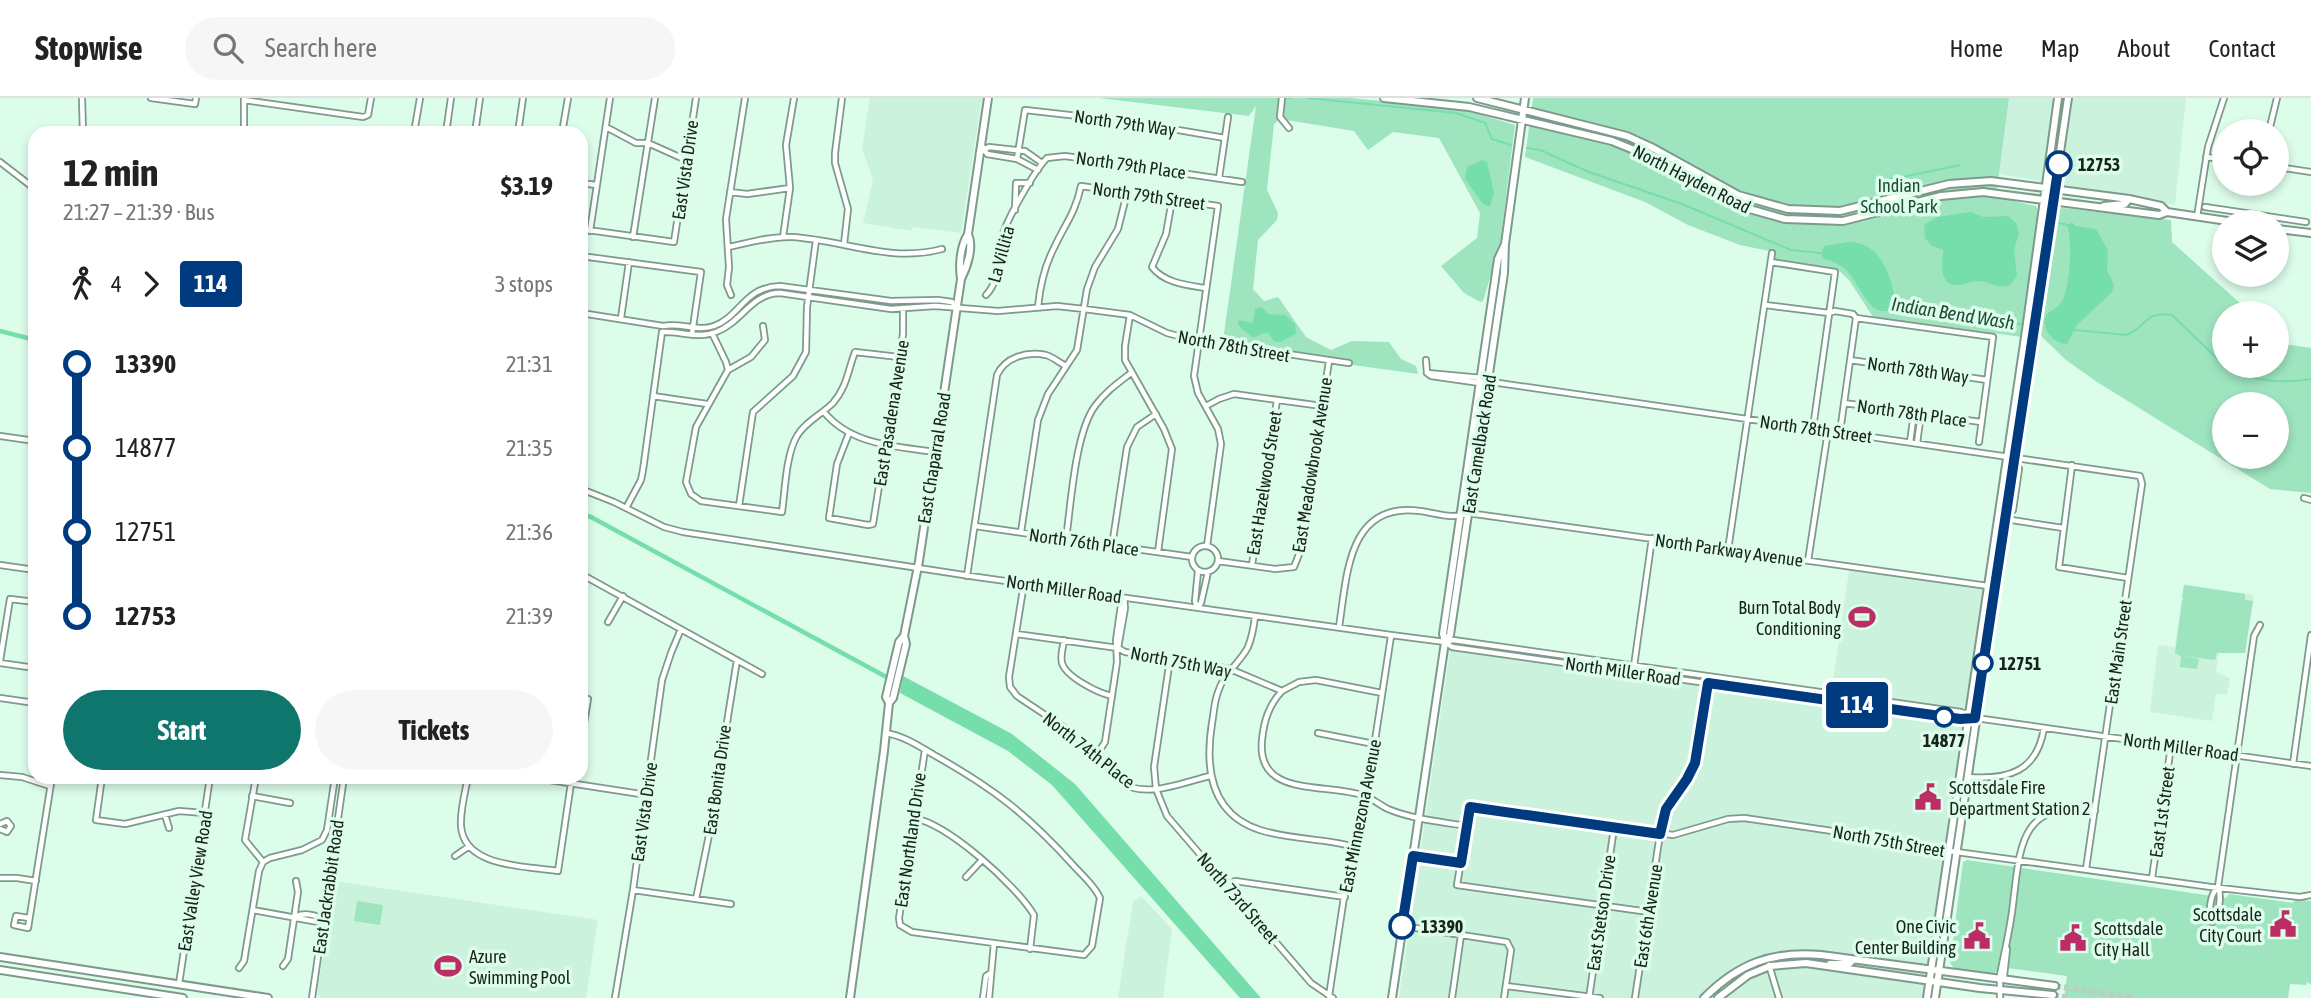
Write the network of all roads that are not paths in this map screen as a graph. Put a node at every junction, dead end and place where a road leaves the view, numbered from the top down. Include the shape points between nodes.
1 (82, 98) edge
2 (151, 98) edge
3 (371, 98) edge
4 (420, 98) edge
5 (451, 98) edge
6 (480, 98) edge
7 (523, 98) edge
8 (568, 98) edge
9 (610, 98) edge
10 (655, 98) edge
11 (696, 98) edge
12 (745, 98) edge
13 (794, 98) edge
14 (842, 98) edge
15 (988, 98) edge
16 (1282, 98) edge
17 (1384, 98) edge
18 (1477, 98) edge
19 (1525, 98) edge
20 (2058, 98) edge
21 (2068, 98) edge
22 (2224, 98) edge
23 (2277, 98) edge
24 (244, 99) edge
25 (195, 101) edge
26 (1524, 108) junction
27 (1228, 117) dead end
28 (1522, 119) junction
29 (2272, 119) edge
30 (83, 126) edge
31 (245, 126) edge
32 (415, 126) edge
33 (447, 126) edge
34 (476, 126) edge
35 (519, 126) edge
36 (563, 126) edge
37 (606, 127) junction
38 (1289, 128) dead end
39 (1225, 138) junction
40 (648, 143) junction
41 (981, 149) junction
42 (1004, 149) junction
43 (1018, 151) junction
44 (1003, 157) junction
45 (2206, 157) junction
46 (2212, 158) edge
47 (1017, 159) junction
48 (686, 160) junction
49 (0, 162) edge
50 (1042, 163) junction
51 (2289, 169) edge
52 (1038, 170) junction
53 (2311, 172) edge
54 (1219, 178) junction
55 (1242, 181) dead end
56 (1030, 183) junction
57 (28, 184) edge
58 (588, 184) edge
59 (596, 185) junction
60 (2045, 187) junction
61 (790, 188) junction
62 (2056, 188) junction
63 (730, 191) junction
64 (1127, 193) junction
65 (2129, 199) junction
66 (1171, 200) junction
67 (2043, 200) junction
68 (2054, 201) junction
69 (2095, 207) junction
70 (2205, 207) dead end
71 (2213, 209) joint
72 (1015, 211) junction
73 (2167, 212) junction
74 (2197, 217) junction
75 (2212, 219) edge
76 (2298, 220) junction
77 (2306, 222) dead end
78 (590, 230) joint
79 (2289, 231) edge
80 (2296, 232) junction
81 (2311, 233) edge
82 (633, 237) junction
83 (783, 237) junction
84 (816, 240) junction
85 (844, 244) junction
86 (728, 247) junction
87 (942, 249) dead end
88 (1772, 253) dead end
89 (588, 257) edge
90 (629, 262) junction
91 (1771, 262) junction
92 (1205, 288) junction
93 (810, 290) junction
94 (731, 295) dead end
95 (986, 295) dead end
96 (808, 297) junction
97 (902, 301) junction
98 (1765, 305) junction
99 (957, 307) junction
100 (1038, 307) junction
101 (903, 308) junction
102 (1084, 309) junction
103 (2033, 311) junction
104 (1829, 313) junction
105 (588, 314) edge
106 (1130, 315) junction
107 (621, 318) junction
108 (1856, 318) junction
109 (763, 326) dead end
110 (694, 327) junction
111 (710, 327) junction
112 (663, 329) junction
113 (712, 333) junction
114 (692, 334) junction
115 (1198, 341) junction
116 (899, 357) junction
117 (1426, 360) dead end
118 (1850, 360) junction
119 (1329, 361) junction
120 (1349, 363) dead end
121 (1066, 366) junction
122 (728, 370) junction
123 (1132, 373) junction
124 (1987, 380) junction
125 (1486, 381) junction
126 (653, 396) junction
127 (1276, 400) junction
128 (1844, 403) junction
129 (707, 404) junction
130 (1322, 406) junction
131 (1206, 407) junction
132 (824, 411) junction
133 (1914, 413) junction
134 (1156, 414) junction
135 (1921, 414) junction
136 (1747, 419) junction
137 (1981, 422) junction
138 (1813, 428) junction
139 (1828, 431) junction
140 (1840, 432) junction
141 (849, 433) junction
142 (0, 436) edge
143 (28, 440) edge
144 (1910, 442) junction
145 (1917, 443) junction
146 (1979, 443) dead end
147 (886, 444) junction
148 (935, 452) junction
149 (2011, 456) junction
150 (2072, 465) junction
151 (2019, 469) dead end
152 (2140, 476) joint
153 (2014, 482) junction
154 (588, 492) edge
155 (2304, 498) dead end
156 (2311, 500) edge
157 (739, 506) junction
158 (626, 508) junction
159 (1464, 515) junction
160 (2005, 519) junction
161 (975, 526) junction
162 (2063, 528) junction
163 (1021, 533) junction
164 (1652, 538) junction
165 (1066, 539) junction
166 (1112, 546) junction
167 (1207, 546) junction
168 (1728, 550) junction
169 (1158, 552) junction
170 (1192, 557) junction
171 (1218, 561) junction
172 (1808, 561) junction
173 (0, 565) edge
174 (1252, 565) junction
175 (917, 568) junction
176 (28, 569) edge
177 (1197, 569) junction
178 (1208, 572) junction
179 (967, 576) junction
180 (588, 578) edge
181 (2128, 578) junction
182 (1024, 583) junction
183 (1991, 587) junction
184 (623, 596) junction
185 (1124, 597) junction
186 (28, 601) edge
187 (1198, 608) junction
188 (1255, 616) junction
189 (608, 622) dead end
190 (2260, 625) dead end
191 (1339, 627) junction
192 (681, 629) junction
193 (1016, 634) junction
194 (1391, 635) junction
195 (2311, 635) edge
196 (2, 638) edge
197 (1064, 640) junction
198 (1445, 642) junction
199 (1118, 648) junction
200 (1170, 659) junction
201 (737, 660) junction
202 (0, 662) edge
203 (1634, 666) junction
204 (28, 667) edge
205 (1230, 669) junction
206 (1633, 673) junction
207 (762, 674) dead end
208 (1709, 676) junction
209 (1708, 683) junction
210 (1282, 691) junction
211 (1382, 693) junction
212 (1112, 696) junction
213 (0, 698) edge
214 (28, 702) edge
215 (1972, 717) junction
216 (2044, 728) junction
217 (885, 733) junction
218 (1318, 733) dead end
219 (2105, 736) junction
220 (1374, 744) junction
221 (2171, 746) junction
222 (925, 750) junction
223 (2236, 755) junction
224 (1096, 756) junction
225 (2293, 764) junction
226 (2311, 766) edge
227 (1968, 767) junction
228 (0, 775) edge
229 (1210, 776) junction
230 (1967, 776) junction
231 (1981, 776) junction
232 (28, 779) edge
233 (44, 784) edge
234 (101, 784) edge
235 (210, 784) edge
236 (254, 784) edge
237 (334, 784) edge
238 (343, 784) edge
239 (467, 784) edge
240 (571, 784) edge
241 (577, 784) edge
242 (50, 786) joint
243 (1156, 789) junction
244 (647, 795) junction
245 (252, 796) junction
246 (1367, 796) junction
247 (290, 803) dead end
248 (2095, 811) junction
249 (205, 813) junction
250 (165, 815) junction
251 (1419, 817) junction
252 (914, 818) junction
253 (1467, 826) junction
254 (169, 828) dead end
255 (1614, 828) junction
256 (1660, 834) junction
257 (468, 847) junction
258 (1355, 847) junction
259 (1954, 852) junction
260 (455, 856) dead end
261 (1413, 856) junction
262 (982, 860) junction
263 (2020, 860) junction
264 (263, 862) junction
265 (1461, 863) junction
266 (2086, 869) junction
267 (966, 877) dead end
268 (0, 878) edge
269 (2152, 878) junction
270 (36, 880) junction
271 (296, 881) dead end
272 (1228, 887) junction
273 (2218, 887) junction
274 (633, 890) junction
275 (2311, 895) edge
276 (1345, 897) junction
277 (696, 899) junction
278 (731, 904) dead end
279 (1602, 906) junction
280 (253, 910) junction
281 (1649, 912) junction
282 (295, 916) junction
283 (29, 918) dead end
284 (323, 920) junction
285 (1402, 926) junction
286 (1461, 935) junction
287 (994, 943) junction
288 (1030, 949) junction
289 (0, 957) edge
290 (1767, 958) junction
291 (1853, 960) junction
292 (283, 966) dead end
293 (1770, 966) junction
294 (1825, 966) junction
295 (239, 968) dead end
296 (0, 970) edge
297 (1936, 971) junction
298 (989, 974) junction
299 (2001, 980) junction
300 (1934, 981) junction
301 (179, 985) junction
302 (1506, 986) junction
303 (2055, 986) tunnel mouth
304 (2000, 994) edge
305 (2053, 995) tunnel mouth
306 (1331, 997) edge
307 (1589, 997) edge
308 (183, 998) edge
309 (268, 998) edge
310 (312, 998) edge
311 (615, 998) edge
312 (850, 998) edge
313 (983, 998) edge
314 (989, 998) edge
315 (1392, 998) edge
316 (1452, 998) edge
317 (1504, 998) edge
318 (1600, 998) edge
319 (1635, 998) edge
320 (1704, 998) edge
321 (1718, 998) edge
322 (1779, 998) edge
323 (1927, 998) edge
324 (1936, 998) edge

1 - 30 street
2 - 25 street
3 - 24 street via 367,117
4 - 32 street
5 - 33 street
6 - 34 street
7 - 35 street
8 - 36 street
9 - 37 street
10 - 40 street
11 - 48 street, East Vista Drive
12 - 63 street
13 - 61 street via 786,154
14 - 85 street via 835,163 848,209
15 - 41 main road, East Chaparral Road
16 - 38 street via 1280,117
17 - 28 main road, North Hayden Road via 1459,105
18 - 26 main road, North Hayden Road
19 - 26 main road, East Camelback Road
20 - 60 main road
21 - 62 main road
22 - 45 street
23 - 29 street
24 - 31 street
26 - 28 main road, East Camelback Road
26 - 60 main road, North Hayden Road via 1637,140 1738,195 1788,209 1849,209 1962,182
27 - 39 street
28 - 67 main road, North Hayden Road via 1629,147 1739,206 1785,219 1843,222 1955,194 1999,193
28 - 125 main road, East Camelback Road via 1505,244 1498,259
37 - 40 street
37 - 59 street
39 - 43 street, North 79th Way via 1025,110
39 - 54 street
40 - 48 street
40 - 82 street
41 - 42 street
41 - 44 street
41 - 99 main road, East Chaparral Road
42 - 43 street
42 - 44 street
43 - 47 street
43 - 50 street
44 - 47 street
45 - 46 street
45 - 74 street
47 - 52 street
48 - 82 street, East Vista Drive via 674,242
49 - 57 street
50 - 52 street, La Villita
50 - 54 street, North 79th Place via 1052,156 1065,156
51 - 53 street
52 - 56 street, La Villita
54 - 55 street, North 79th Place
56 - 72 street, La Villita
56 - 72 street, La Villita via 1016,183
58 - 59 street
59 - 78 street
60 - 62 main road, North Hayden Road
60 - 67 main road
61 - 63 street via 747,194
61 - 83 street
62 - 65 main road, North Hayden Road
62 - 68 main road
63 - 86 street via 725,231
64 - 66 street, North 79th Street
64 - 100 street, North 79th Street via 1081,186 1076,209 1042,276
64 - 102 street via 1118,229 1090,278
65 - 69 main road via 2125,204
65 - 73 main road, North Hayden Road via 2161,206
66 - 92 street via 1166,234 1152,267 1177,283
66 - 92 street, North 79th Street via 1218,206
67 - 68 main road, North Hayden Road
67 - 103 main road
68 - 69 main road, North Hayden Road
68 - 103 main road
69 - 73 main road, North Hayden Road via 2159,215
70 - 71 street
71 - 76 street
72 - 95 street, La Villita via 1003,234 995,287
73 - 74 main road, North Hayden Road
74 - 75 main road, North Hayden Road
76 - 77 street
76 - 80 street
78 - 82 street
79 - 80 main road
80 - 81 main road
83 - 84 street
83 - 86 street
84 - 85 street
84 - 93 street
85 - 87 street via 892,254
86 - 94 street
88 - 91 street
89 - 90 street
90 - 107 street
90 - 110 street via 701,272
91 - 98 street
91 - 104 street via 1835,272
92 - 115 street
93 - 96 street
93 - 97 street, North 78th Street
93 - 111 street, North 78th Street via 761,289
96 - 101 street, North 78th Street
96 - 113 street, North 78th Street via 768,294 727,327
96 - 157 street via 804,359 793,376 753,412
97 - 99 street, North 78th Street via 939,300
97 - 101 street, East Pasadena Avenue
98 - 104 street
98 - 136 street
99 - 100 street, North 78th Street via 999,311
99 - 101 street, North 78th Street
99 - 148 main road, East Chaparral Road
100 - 102 street, North 78th Street
101 - 116 street, East Pasadena Avenue
102 - 106 street, North 78th Street
102 - 121 street via 1077,350
103 - 149 main road
104 - 108 street
104 - 138 street
105 - 107 street, North 78th Street
106 - 115 street, North 78th Street via 1167,333
106 - 123 street via 1124,354
107 - 112 street, North 78th Street
108 - 118 street
108 - 124 street via 1993,337
109 - 122 street via 765,340 760,348
110 - 111 street, North 78th Street
110 - 112 street, North 78th Street via 672,324
110 - 114 street
111 - 113 street
112 - 114 street, North 78th Street
112 - 126 street
113 - 114 street, North 78th Street
113 - 122 street
115 - 119 street, North 78th Street
115 - 131 street via 1194,376
116 - 132 street via 855,352 846,384
116 - 147 street, East Pasadena Avenue
117 - 125 street, North 78th Street via 1427,373
118 - 124 street, North 78th Way
118 - 128 street
119 - 120 street, North 78th Street
119 - 130 street, East Meadowbrook Avenue
121 - 161 street via 1045,355 1012,358 1000,368
121 - 163 street via 1038,420
122 - 129 street
123 - 134 street
123 - 165 street via 1101,398 1087,419
124 - 137 street
125 - 136 street, North 78th Street
125 - 159 main road, East Camelback Road
126 - 129 street
126 - 158 street via 641,480
127 - 130 street
127 - 131 street via 1234,394
127 - 174 street, East Hazelwood Street
128 - 133 street, North 78th Place
128 - 140 street
129 - 157 street via 692,438 686,482 691,494 701,501
130 - 174 street, East Meadowbrook Avenue via 1301,549 1294,567
131 - 167 street via 1218,429 1221,451
132 - 141 street
132 - 157 street via 795,439 782,512
133 - 135 street, North 78th Place
133 - 144 street
134 - 166 street via 1137,427 1127,447
134 - 169 street via 1169,439 1172,459
135 - 137 street, North 78th Place
135 - 145 street
136 - 138 street, North 78th Street
136 - 168 street
137 - 146 street
138 - 139 street, North 78th Street
139 - 140 street, North 78th Street
139 - 172 street
140 - 144 street, North 78th Street
141 - 147 street
141 - 147 street, East Pasadena Avenue via 836,464 829,518 873,524
142 - 143 street
144 - 145 street, North 78th Street
145 - 149 street, North 78th Street
147 - 148 street
148 - 175 main road, East Chaparral Road
149 - 150 street, North 78th Street
149 - 153 main road
149 - 183 main road
150 - 152 street, North 78th Street
150 - 162 street
151 - 153 street
152 - 181 street, East Main Street
153 - 160 main road
154 - 158 street, North Miller Road
155 - 156 street
158 - 175 street, North Miller Road via 683,532
159 - 164 street, North Parkway Avenue
159 - 191 street via 1409,510 1371,523 1350,555
159 - 198 main road, East Camelback Road via 1450,635
160 - 162 street
160 - 183 main road
161 - 163 street, North 76th Place
161 - 179 street
162 - 181 street via 2059,567
163 - 165 street, North 76th Place
164 - 168 street, North Parkway Avenue
164 - 203 street
165 - 166 street, North 76th Place
166 - 169 street, North 76th Place
167 - 170 street via 1199,547
167 - 171 street via 1217,552
168 - 172 street, North Parkway Avenue
169 - 170 street, North 76th Place
170 - 177 street
171 - 174 street
171 - 178 street
172 - 183 street, North Parkway Avenue
173 - 176 street
175 - 179 street, North Miller Road
175 - 217 main road, East Chaparral Road via 899,642
177 - 178 street
177 - 187 street
178 - 187 street
179 - 182 street, North Miller Road
180 - 184 street
181 - 219 street, East Main Street
182 - 185 street, North Miller Road
182 - 193 street
183 - 215 main road
184 - 189 street
184 - 192 street
185 - 187 street, North Miller Road
185 - 199 street
186 - 196 street via 10,599
187 - 188 street, North Miller Road
188 - 191 street, North Miller Road
188 - 205 street via 1247,648
190 - 223 street via 2254,636
191 - 194 street, North Miller Road
192 - 201 street
192 - 244 street, East Vista Drive via 662,680
193 - 197 street, North 75th Way
193 - 224 street, North 74th Place via 1010,687
194 - 198 street, North Miller Road
194 - 211 street, East Minnezona Avenue
195 - 225 street
196 - 202 street
197 - 199 street, North 75th Way
197 - 212 street via 1061,656 1066,671
198 - 203 street, North Miller Road
198 - 206 street, North Miller Road via 1452,647
198 - 251 main road, East Camelback Road
199 - 200 street, North 75th Way
199 - 212 street
200 - 205 street, North 75th Way
200 - 243 street via 1155,758
201 - 207 street
201 - 277 street, East Bonita Drive
202 - 204 street
203 - 206 street
203 - 208 street, North Miller Road
205 - 210 street, North 75th Way
205 - 229 street via 1216,700 1208,749
206 - 209 street, North Miller Road
208 - 209 street, East 6th Avenue
208 - 215 street, North Miller Road
209 - 215 street, North Miller Road via 1960,719
209 - 256 street, East 6th Avenue via 1695,763 1666,809
210 - 211 street via 1316,680
210 - 246 street via 1268,712 1261,754 1267,770 1284,782
211 - 220 street, East Minnezona Avenue
212 - 224 street via 1105,742
213 - 214 street
215 - 216 street, North Miller Road
215 - 227 main road
215 - 259 main road
216 - 219 street, North Miller Road
216 - 231 street via 2038,750 2021,770 2007,776
217 - 222 street
217 - 312 main road, East Chaparral Road
218 - 220 street
219 - 221 street, North Miller Road
219 - 248 street, East Main Street
220 - 246 street, East Minnezona Avenue
221 - 223 street, North Miller Road
221 - 269 street, East 1st Street
222 - 252 street, East Northland Drive
222 - 288 street via 1013,805 1098,892 1092,946 1084,955
223 - 225 street, North Miller Road
223 - 273 street
224 - 243 street, North 74th Place via 1130,786
225 - 226 street, North Miller Road
227 - 230 main road
227 - 231 street
228 - 232 street
229 - 243 street, North 74th Place
229 - 258 street via 1225,807 1246,824
230 - 231 street
230 - 259 main road
233 - 242 street
234 - 250 street via 96,820 125,824
235 - 249 street, East Valley View Road
236 - 245 street
237 - 264 street via 327,831 321,840
238 - 284 street, East Jackrabbit Road
239 - 257 street via 461,824
240 - 257 street via 558,871 485,858
241 - 244 street
242 - 270 street
243 - 272 street, North 73rd Street via 1167,816
244 - 274 street, East Vista Drive
245 - 247 street
245 - 264 street via 246,840
246 - 251 street via 1391,810
246 - 258 street, East Minnezona Avenue
248 - 263 street via 2069,808 2045,814 2023,842
248 - 266 street, East Main Street
249 - 250 street
249 - 301 street, East Valley View Road
250 - 254 street
251 - 253 street
251 - 261 main road, East Camelback Road
252 - 262 street via 945,832
252 - 287 street, East Northland Drive via 899,918 904,929
253 - 255 street, North 75th Street via 1470,807
253 - 265 street
255 - 256 street, North 75th Street
255 - 279 street, East Stetson Drive
256 - 259 street, North 75th Street via 1684,833 1744,818
256 - 281 street, East 6th Avenue
257 - 260 street
258 - 276 street, East Minnezona Avenue
259 - 263 street, North 75th Street
259 - 297 main road
261 - 265 street
261 - 285 main road, East Camelback Road
262 - 267 street
262 - 288 street via 1034,915
263 - 266 street, North 75th Street
263 - 299 street
264 - 280 street
265 - 279 street via 1457,885
266 - 269 street, North 75th Street
268 - 270 street
269 - 273 street, North 75th Street
270 - 283 street
271 - 282 street
272 - 276 street via 1235,881
272 - 306 street, North 73rd Street via 1311,983
273 - 273 street via 2213,892 2213,922 2218,909
273 - 275 street, North 75th Street
274 - 277 street
274 - 311 street, East Vista Drive
276 - 306 street, East Minnezona Avenue
277 - 278 street
279 - 281 street
279 - 307 street, East Stetson Drive
280 - 282 street
280 - 295 street
281 - 319 street, East 6th Avenue
282 - 284 street
282 - 292 street
284 - 310 street, East Jackrabbit Road
285 - 286 street
285 - 315 main road, East Camelback Road
286 - 302 street via 1510,944
286 - 316 street
287 - 288 street
287 - 298 street
289 - 301 main road
290 - 291 main road via 1805,954
290 - 293 street
290 - 320 main road via 1731,975
291 - 294 main road
291 - 297 main road
293 - 294 main road
293 - 321 main road via 1748,975
293 - 322 street
294 - 300 main road
296 - 308 main road
297 - 299 main road
297 - 300 main road
298 - 313 street
298 - 314 street
299 - 303 main road
299 - 304 street
300 - 304 main road
300 - 323 main road
300 - 324 main road
301 - 309 main road
302 - 307 street
302 - 317 street
304 - 305 main road
307 - 318 street

